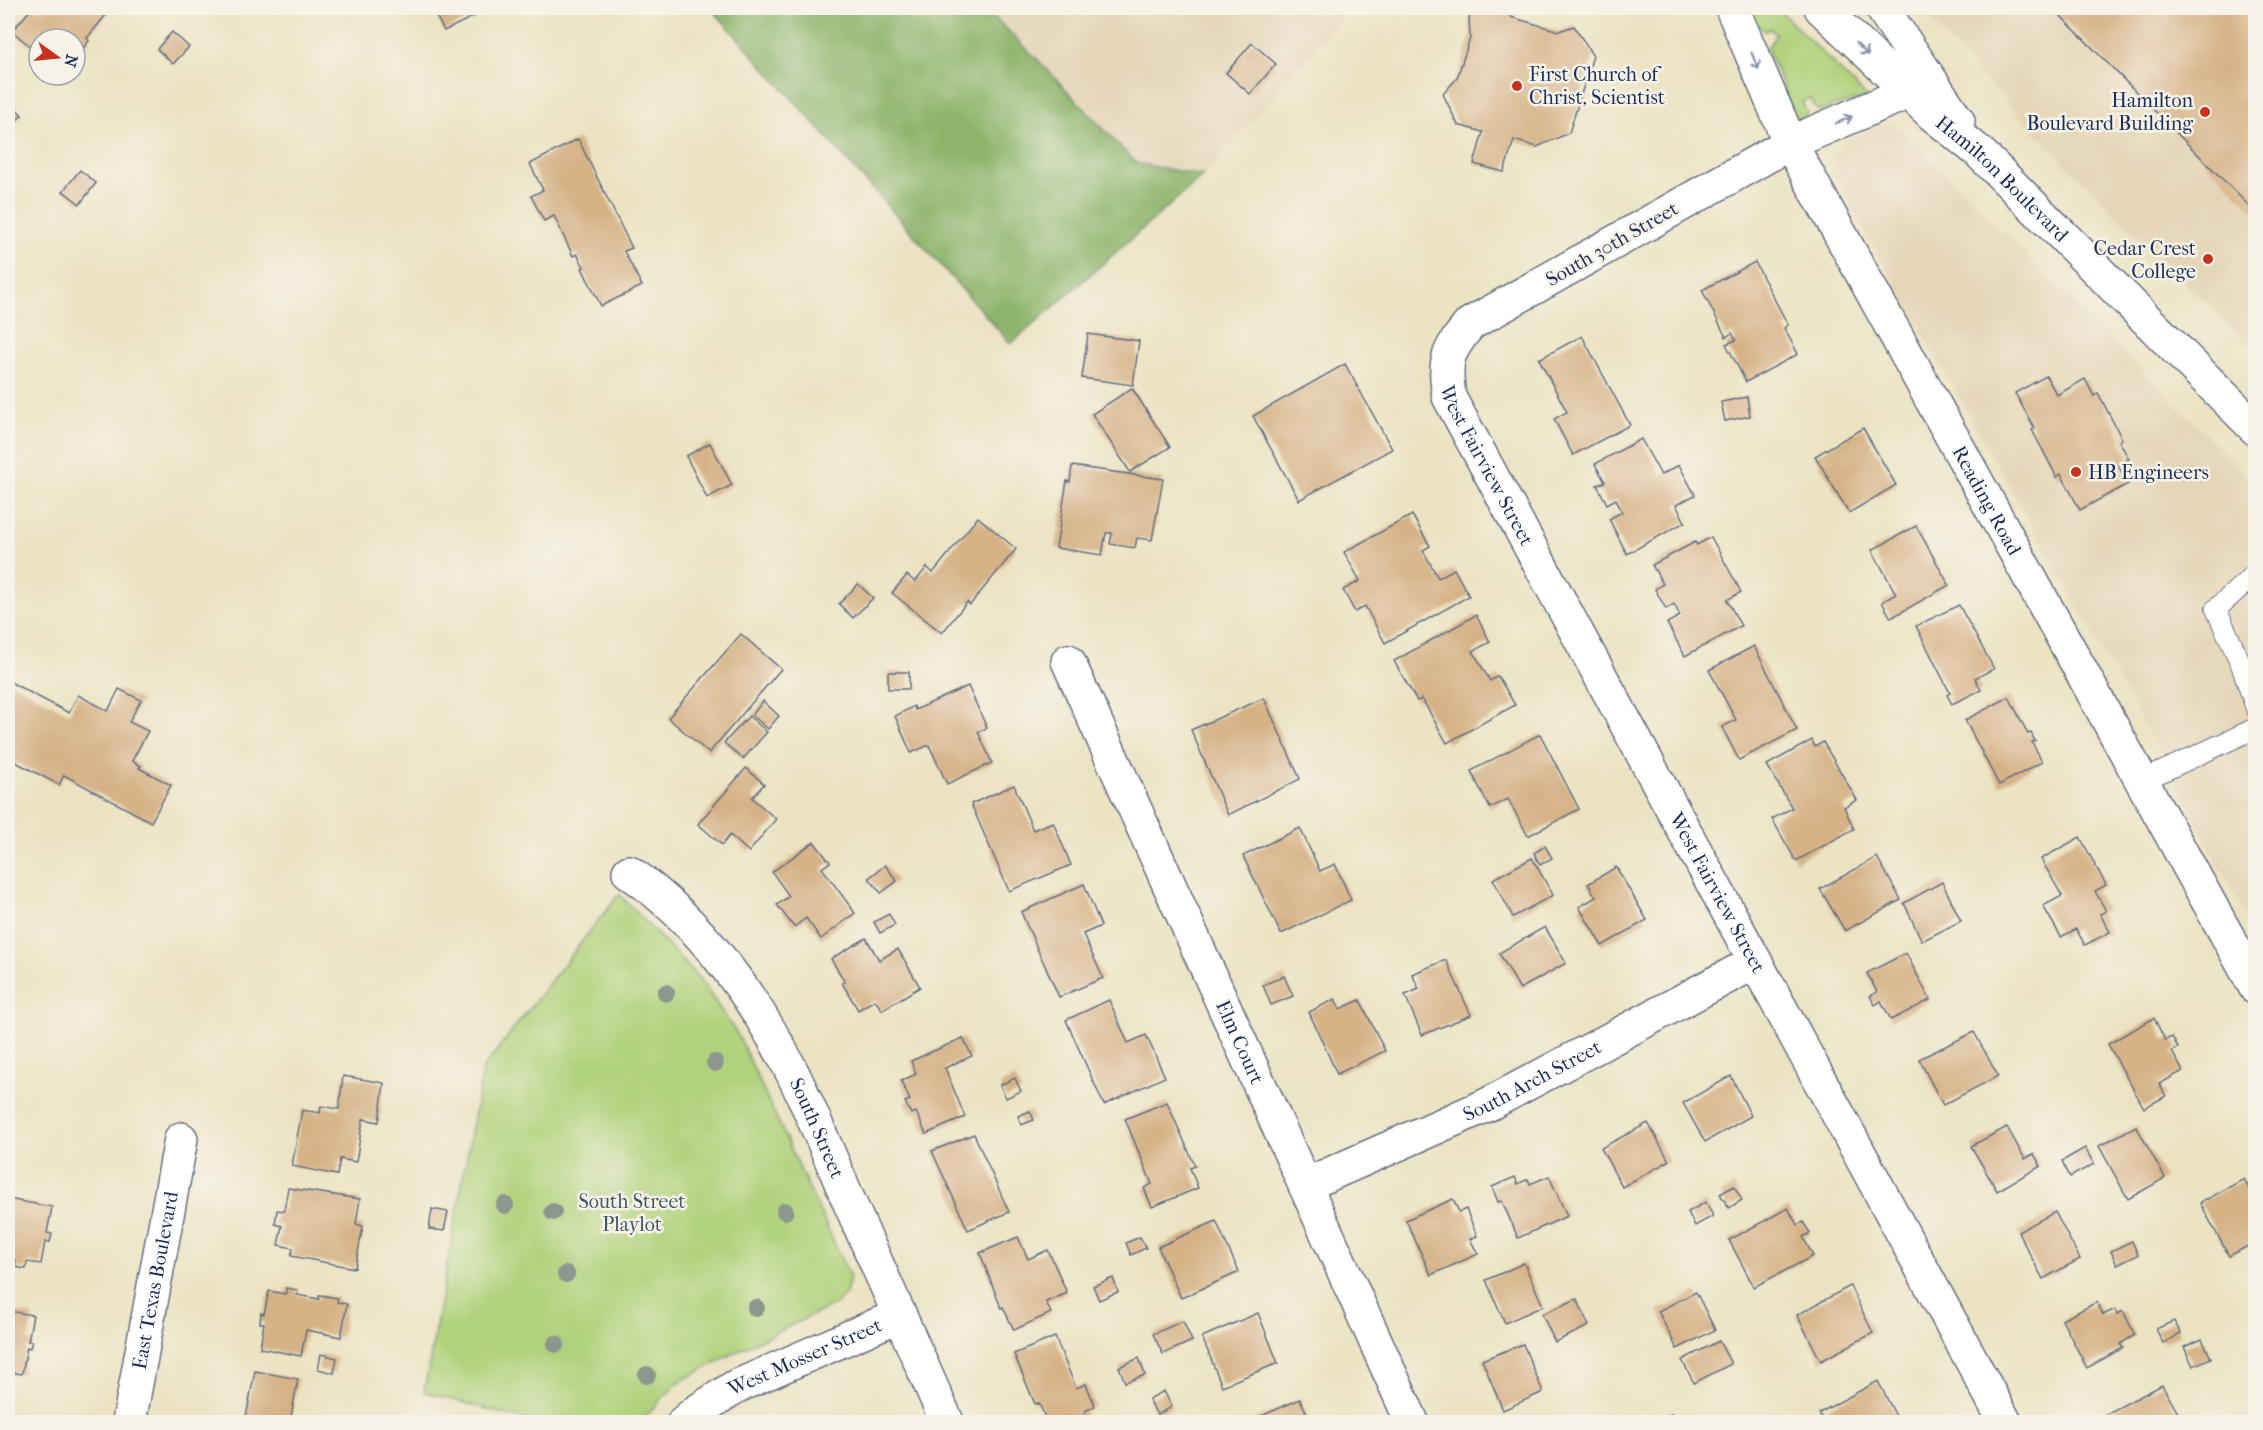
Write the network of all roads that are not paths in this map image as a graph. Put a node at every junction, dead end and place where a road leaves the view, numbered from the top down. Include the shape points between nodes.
1 (1732, 8) edge
2 (1821, 8) edge
3 (1882, 8) edge
4 (1908, 92) junction
5 (1790, 143) junction
6 (1979, 152) junction
7 (1448, 359) joint
8 (2256, 429) edge
9 (2256, 573) edge
10 (1068, 662) dead end
11 (2256, 708) edge
12 (2256, 728) edge
13 (2142, 781) junction
14 (629, 872) dead end
15 (1755, 962) junction
16 (2256, 988) edge
17 (181, 1139) dead end
18 (1305, 1185) junction
19 (900, 1316) junction
20 (129, 1422) edge
21 (684, 1422) edge
22 (947, 1422) edge
23 (1413, 1422) edge
24 (2005, 1422) edge

1 -> 5 street, Reading Road
2 -> 4 street, Hamilton Boulevard
3 - 6 street
5 -> 4 street, South 30th Street
4 - 6 street, Hamilton Boulevard
5 - 7 street, South 30th Street via 1470,324
5 - 13 street, Reading Road
6 - 8 street, Hamilton Boulevard
7 - 15 street, West Fairview Street via 1449,397
9 - 11 lane via 2216,609
10 - 18 street, Elm Court
12 - 13 lane
13 - 16 street, Reading Road
14 - 19 street, South Street via 680,913 723,963 761,1017 793,1074
15 - 18 street, South Arch Street via 1486,1106
15 - 24 street, West Fairview Street
17 - 20 street, East Texas Boulevard
18 - 23 street, Elm Court
19 - 21 street, West Mosser Street via 735,1387
19 - 22 street, South Street

